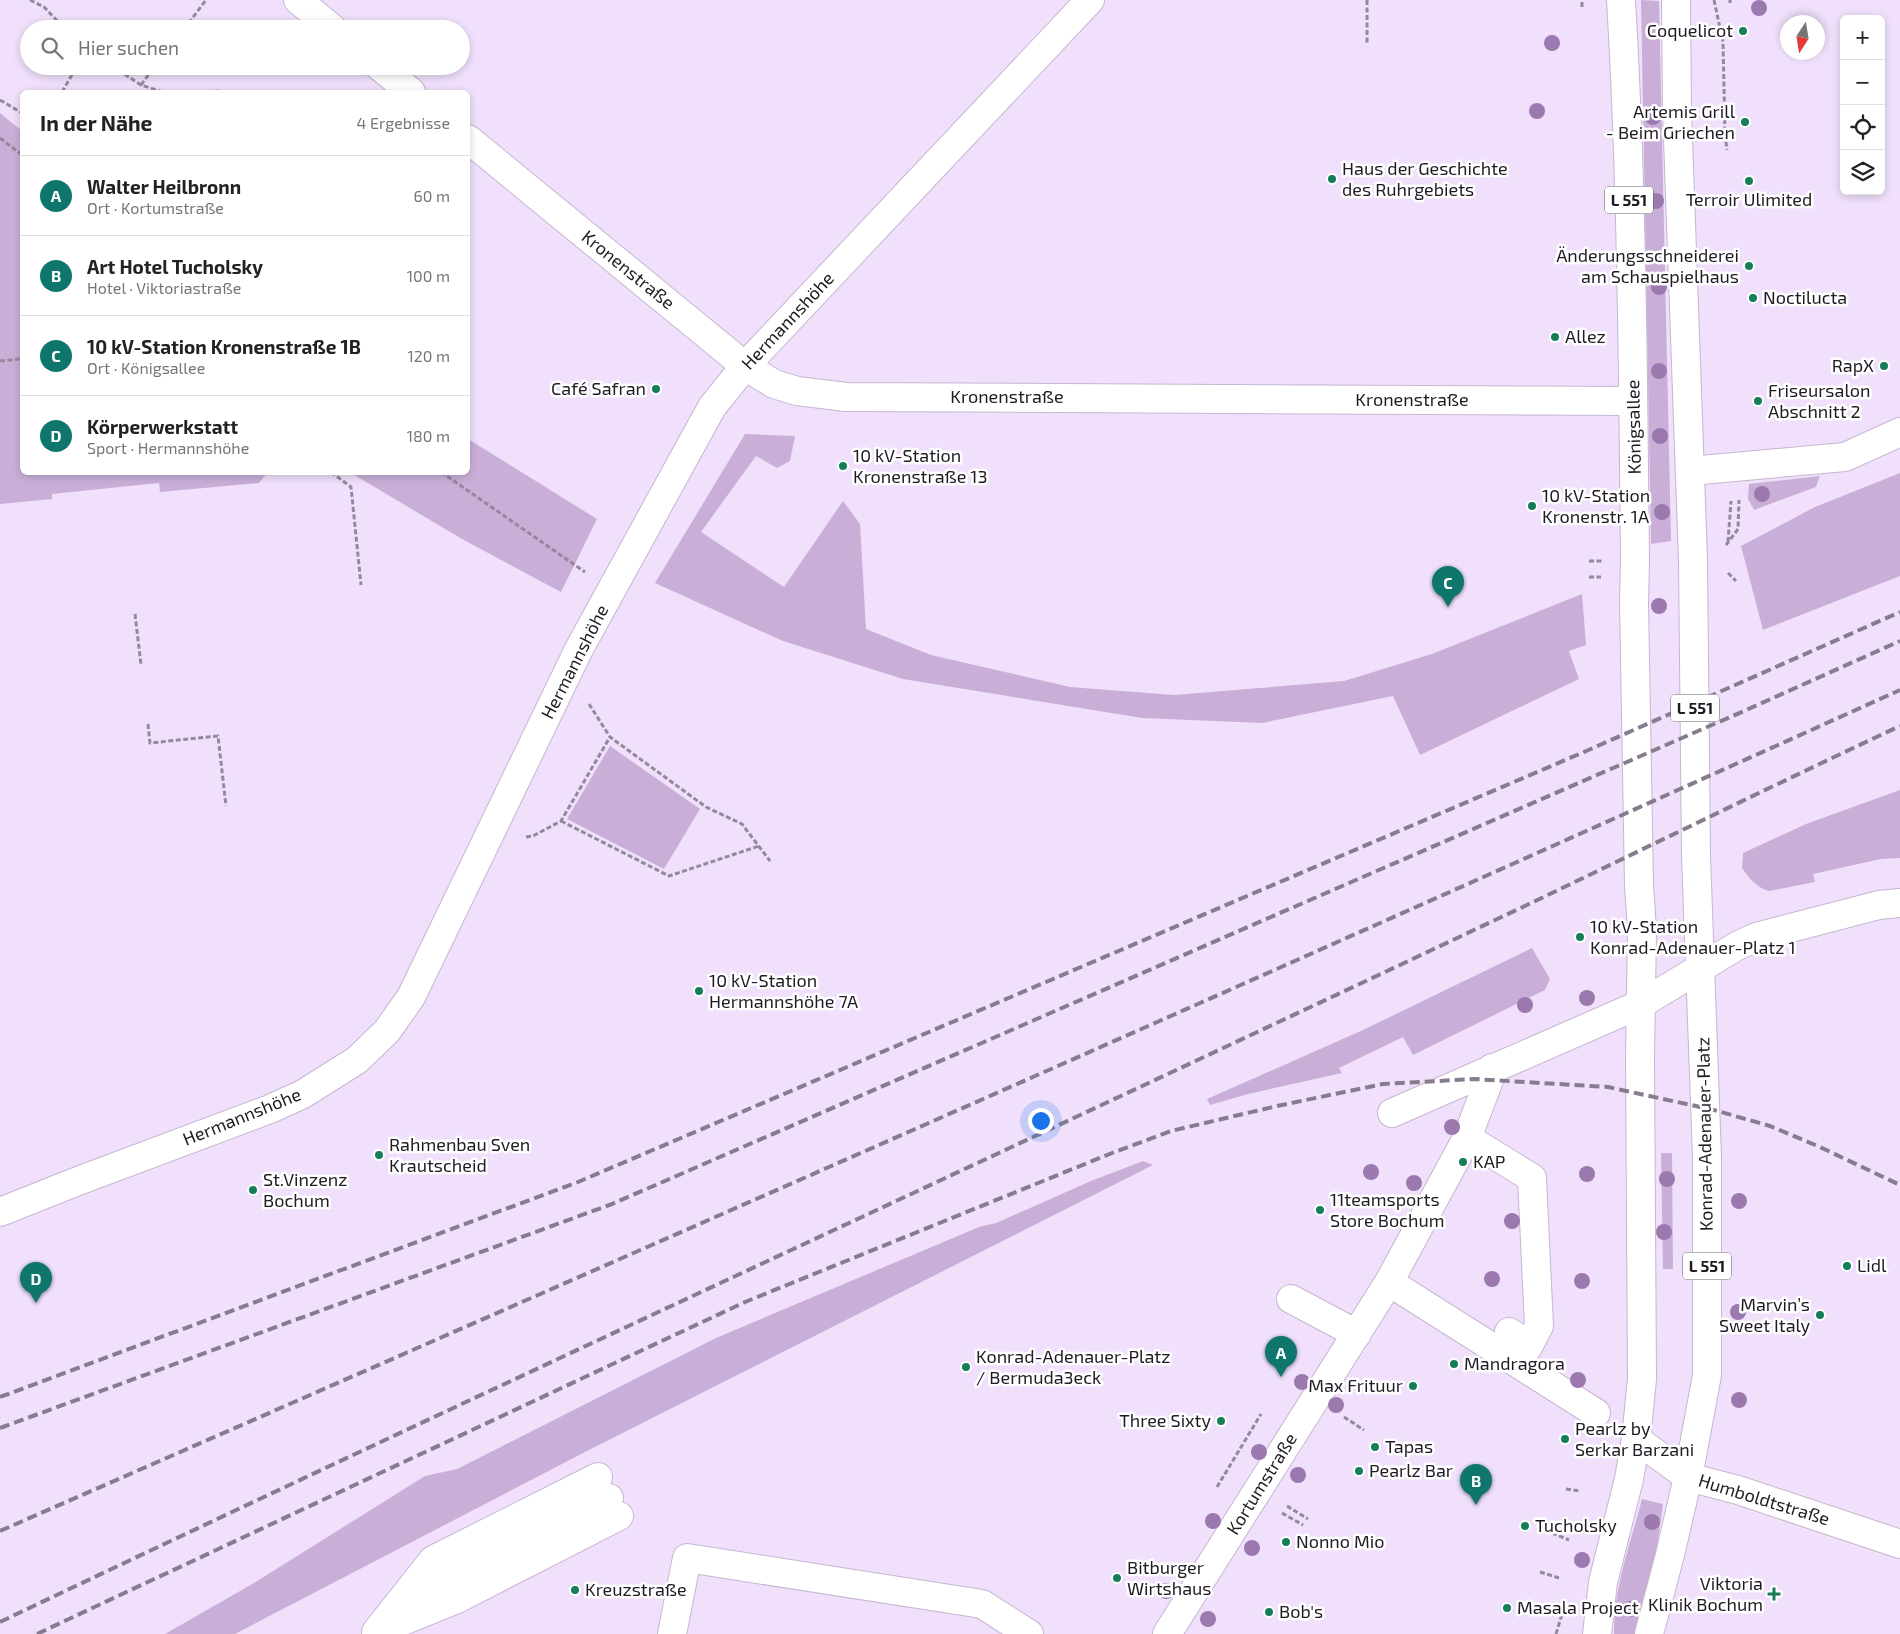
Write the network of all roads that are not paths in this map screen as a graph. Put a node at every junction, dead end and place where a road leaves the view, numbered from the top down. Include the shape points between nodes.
1 (298, 0) edge
2 (1090, 0) edge
3 (1621, 0) edge
4 (1676, 0) edge
5 (329, 15) edge
6 (390, 75) edge
7 (409, 90) edge
8 (470, 141) edge
9 (745, 366) junction
10 (1633, 401) junction
11 (1900, 432) edge
12 (1690, 471) junction
13 (1900, 903) edge
14 (1701, 968) junction
15 (1641, 1004) junction
16 (1492, 1068) junction
17 (1392, 1113) dead end
18 (1467, 1138) junction
19 (0, 1212) edge
20 (1389, 1282) junction
21 (1291, 1298) dead end
22 (1357, 1334) junction
23 (1511, 1338) junction
24 (1596, 1413) dead end
25 (1636, 1439) junction
26 (1688, 1477) junction
27 (1900, 1544) edge
28 (376, 1633) edge
29 (672, 1634) edge
30 (1029, 1634) edge
31 (1167, 1634) edge
32 (1597, 1634) edge
33 (1650, 1634) edge

1 - 5 street
2 - 9 street, Hermannshöhe
3 - 10 street, Königsallee / L 551
4 - 12 street, L 551
6 - 7 street
8 - 9 street, Kronenstraße
9 - 10 street, Kronenstraße via 774,384 797,391 846,396
9 - 19 street, Hermannshöhe via 712,406 579,649 411,997 387,1031 357,1060 303,1094
10 - 15 street, Königsallee / L 551
11 - 12 street via 1845,457
12 - 14 street, Konrad-Adenauer-Platz / L 551 via 1696,856
13 - 14 street via 1879,905 1756,937
14 - 15 street
14 - 26 street, Konrad-Adenauer-Platz / L 551 via 1708,1175 1707,1375
15 - 16 street
15 - 25 street, L 551 via 1642,1380
16 - 17 street
16 - 18 street
18 - 20 street
18 - 23 street via 1532,1178 1539,1326
20 - 22 street, Kortumstraße
20 - 23 street
21 - 22 street
22 - 31 street, Kortumstraße
23 - 24 street
25 - 26 street, Humboldtstraße
25 - 32 street, L 551 via 1603,1582
26 - 27 street, Humboldtstraße via 1738,1490
26 - 33 street, L 551
28 - 28 street via 433,1560 609,1497 452,1590
29 - 30 street via 687,1558 982,1604

